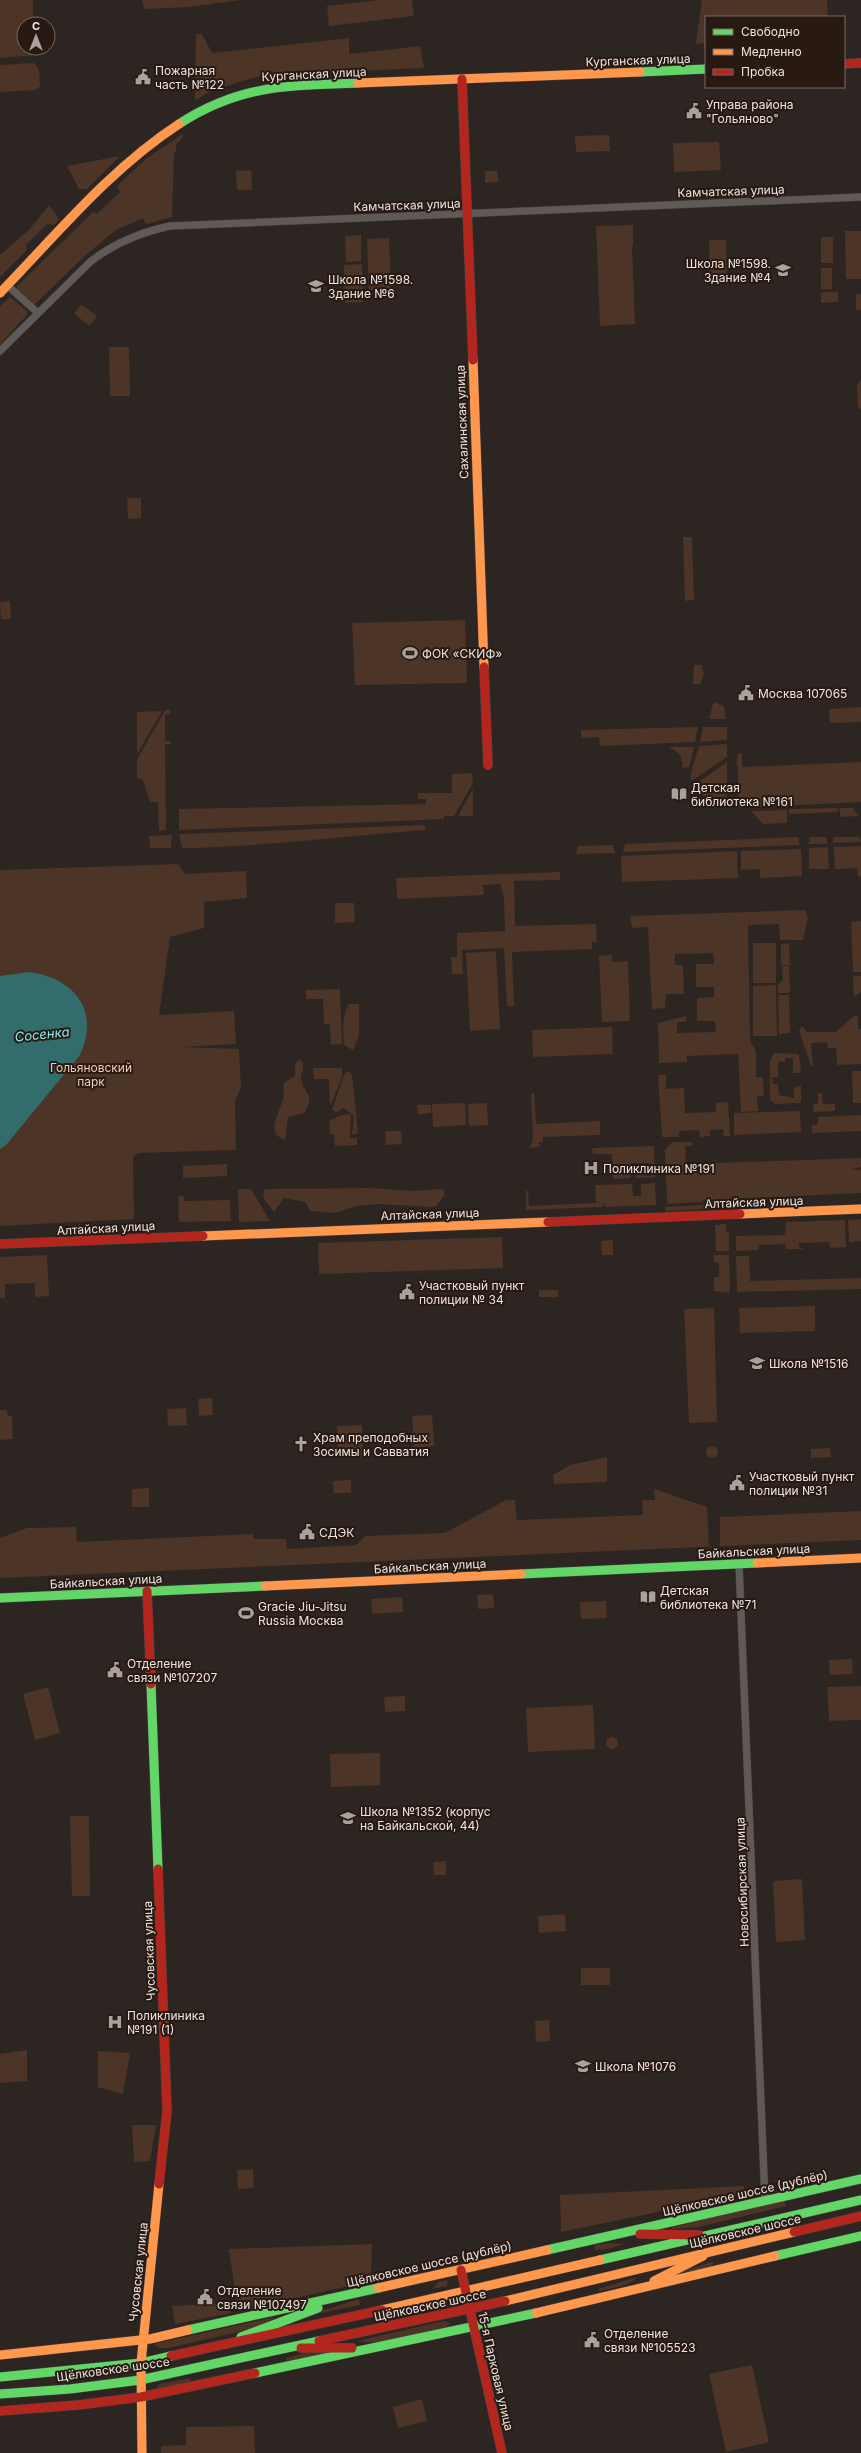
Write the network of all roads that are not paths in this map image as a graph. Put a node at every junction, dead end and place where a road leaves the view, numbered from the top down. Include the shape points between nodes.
1 (861, 63) edge
2 (845, 64) edge
3 (705, 69) edge
4 (462, 79) junction
5 (861, 197) edge
6 (467, 214) junction
7 (8, 286) junction
8 (0, 293) edge
9 (38, 313) junction
10 (0, 351) edge
11 (488, 765) dead end
12 (861, 1210) edge
13 (0, 1244) edge
14 (861, 1558) edge
15 (739, 1563) junction
16 (147, 1591) junction
17 (0, 1598) edge
18 (861, 2179) edge
19 (861, 2200) edge
20 (765, 2201) junction
21 (861, 2216) edge
22 (621, 2233) junction
23 (709, 2235) junction
24 (861, 2236) edge
25 (713, 2251) junction
26 (461, 2270) junction
27 (637, 2289) junction
28 (466, 2291) junction
29 (356, 2293) junction
30 (470, 2309) junction
31 (474, 2328) junction
32 (142, 2340) junction
33 (225, 2344) junction
34 (287, 2348) junction
35 (377, 2348) junction
36 (0, 2355) edge
37 (141, 2363) junction
38 (0, 2377) edge
39 (140, 2380) junction
40 (0, 2394) edge
41 (141, 2397) junction
42 (0, 2411) edge
43 (142, 2453) edge
44 (502, 2453) edge

1 - 2 street
3 - 4 street, Курганская улица
4 - 6 street, Сахалинская улица
4 - 7 street, Курганская улица via 277,86 247,92 216,103 168,131 137,154
5 - 6 street, Камчатская улица
6 - 9 street, Камчатская улица via 229,222 160,228 120,242 103,252
6 - 11 street, Сахалинская улица
7 - 8 street, Курганская улица
7 - 9 street
9 - 10 street, Камчатская улица
12 - 13 street, Алтайская улица
14 - 15 street, Байкальская улица
15 - 16 street, Байкальская улица
15 - 20 street, Новосибирская улица
16 - 17 street, Байкальская улица
16 - 32 street, Чусовская улица via 167,2111
18 - 20 street, Щёлковское шоссе (дублёр)
19 - 23 street, Щёлковское шоссе
20 - 22 street, Щёлковское шоссе (дублёр)
21 - 25 street, Щёлковское шоссе
22 - 23 street
22 - 26 street, Щёлковское шоссе (дублёр)
23 - 28 street, Щёлковское шоссе
24 - 27 street
25 - 27 street
25 - 30 street, Щёлковское шоссе
26 - 28 street, 15-я Парковая улица
26 - 29 street, Щёлковское шоссе (дублёр)
27 - 31 street
28 - 30 street, 15-я Парковая улица
28 - 33 street, Щёлковское шоссе
29 - 32 street, Щёлковское шоссе (дублёр)
29 - 33 street
30 - 31 street, 15-я Парковая улица
30 - 34 street, Щёлковское шоссе
31 - 35 street
31 - 44 street, 15-я Парковая улица
32 - 36 street, Щёлковское шоссе (дублёр)
32 - 37 street, Чусовская улица
33 - 37 street, Щёлковское шоссе
34 - 35 street
34 - 39 street, Щёлковское шоссе
35 - 41 street
37 - 38 street, Щёлковское шоссе
37 - 39 street, Чусовская улица
39 - 40 street, Щёлковское шоссе
39 - 41 street, Чусовская улица
41 - 42 street
41 - 43 street, Чусовская улица

